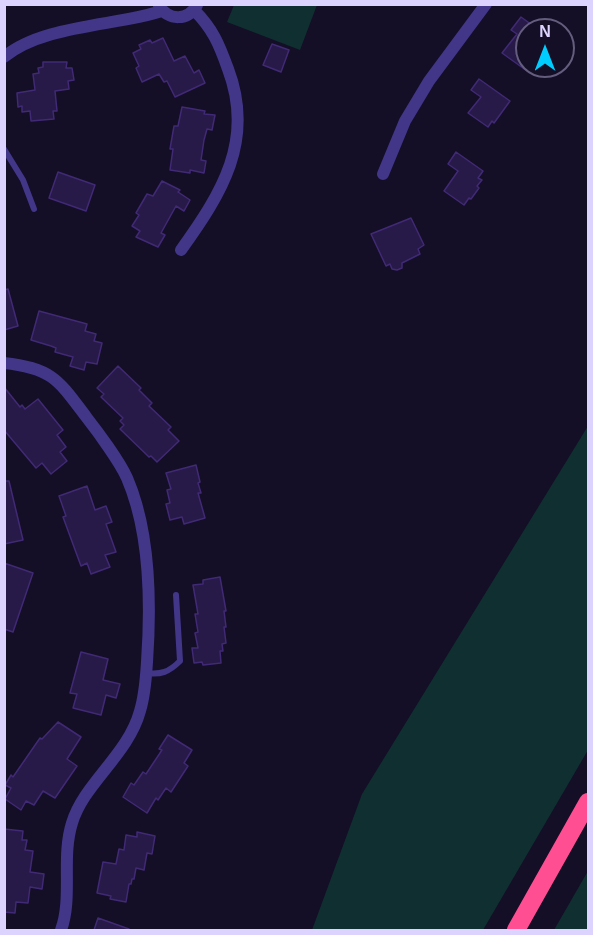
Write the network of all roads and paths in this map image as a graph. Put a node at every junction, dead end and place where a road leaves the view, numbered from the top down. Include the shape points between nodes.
1 (486, 4) edge
2 (196, 7) edge
3 (160, 8) edge
4 (4, 57) edge
5 (4, 149) edge
6 (383, 174) dead end
7 (34, 209) dead end
8 (181, 250) dead end
9 (4, 363) edge
10 (176, 595) dead end
11 (146, 673) junction
12 (588, 802) edge
13 (61, 930) edge
14 (516, 930) edge

1 - 6 street via 429,81 405,121
2 - 3 street via 178,18
2 - 8 street via 219,42 235,87 239,123 237,144 216,196
3 - 4 street via 138,18 51,34 17,46
5 - 7 lane via 23,180
9 - 11 street via 27,365 53,377 127,477 146,560 150,616
10 - 11 lane via 180,661 170,670
11 - 13 street via 135,726 72,822
12 - 14 highway

